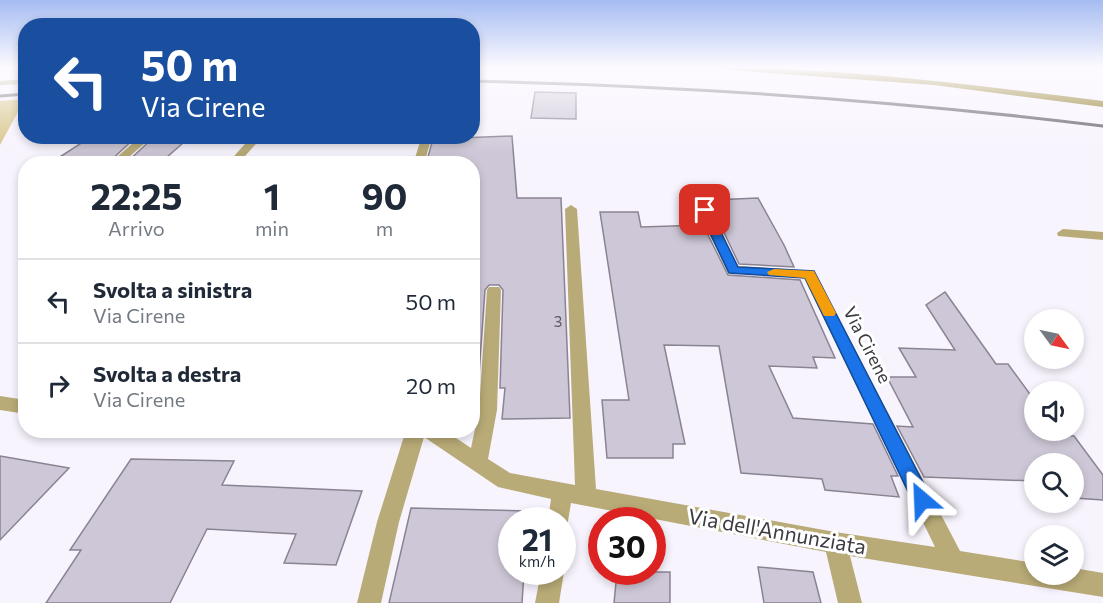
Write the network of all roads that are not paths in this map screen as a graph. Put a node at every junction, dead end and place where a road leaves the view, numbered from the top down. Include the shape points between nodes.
1 (1039, 96) edge
2 (1103, 104) edge
3 (138, 144) edge
4 (251, 144) edge
5 (124, 156) edge
6 (239, 156) edge
7 (571, 209) dead end
8 (705, 210) dead end
9 (1063, 233) dead end
10 (1103, 236) edge
11 (494, 290) dead end
12 (0, 403) edge
13 (18, 406) edge
14 (414, 438) edge
15 (440, 438) edge
16 (477, 464) junction
17 (562, 492) junction
18 (586, 497) junction
19 (560, 507) edge
20 (835, 543) junction
21 (953, 561) junction
22 (1024, 572) edge
23 (1084, 582) edge
24 (550, 585) edge
25 (1103, 585) edge
26 (369, 603) edge
27 (547, 603) edge
28 (850, 603) edge

1 - 2 main road
3 - 5 street
4 - 6 street
7 - 18 street
8 - 21 street, Via Cirene via 733,270 809,274
9 - 10 street
11 - 16 street via 488,410
12 - 13 street
14 - 26 street
15 - 16 street, Via dell'Annunziata
16 - 17 street, Via dell'Annunziata via 505,482
17 - 18 street, Via dell'Annunziata
17 - 19 street
18 - 20 street, Via dell'Annunziata
20 - 21 street, Via dell'Annunziata
20 - 28 street
21 - 22 street, Via dell'Annunziata
23 - 25 street, Via dell'Annunziata
24 - 27 street

